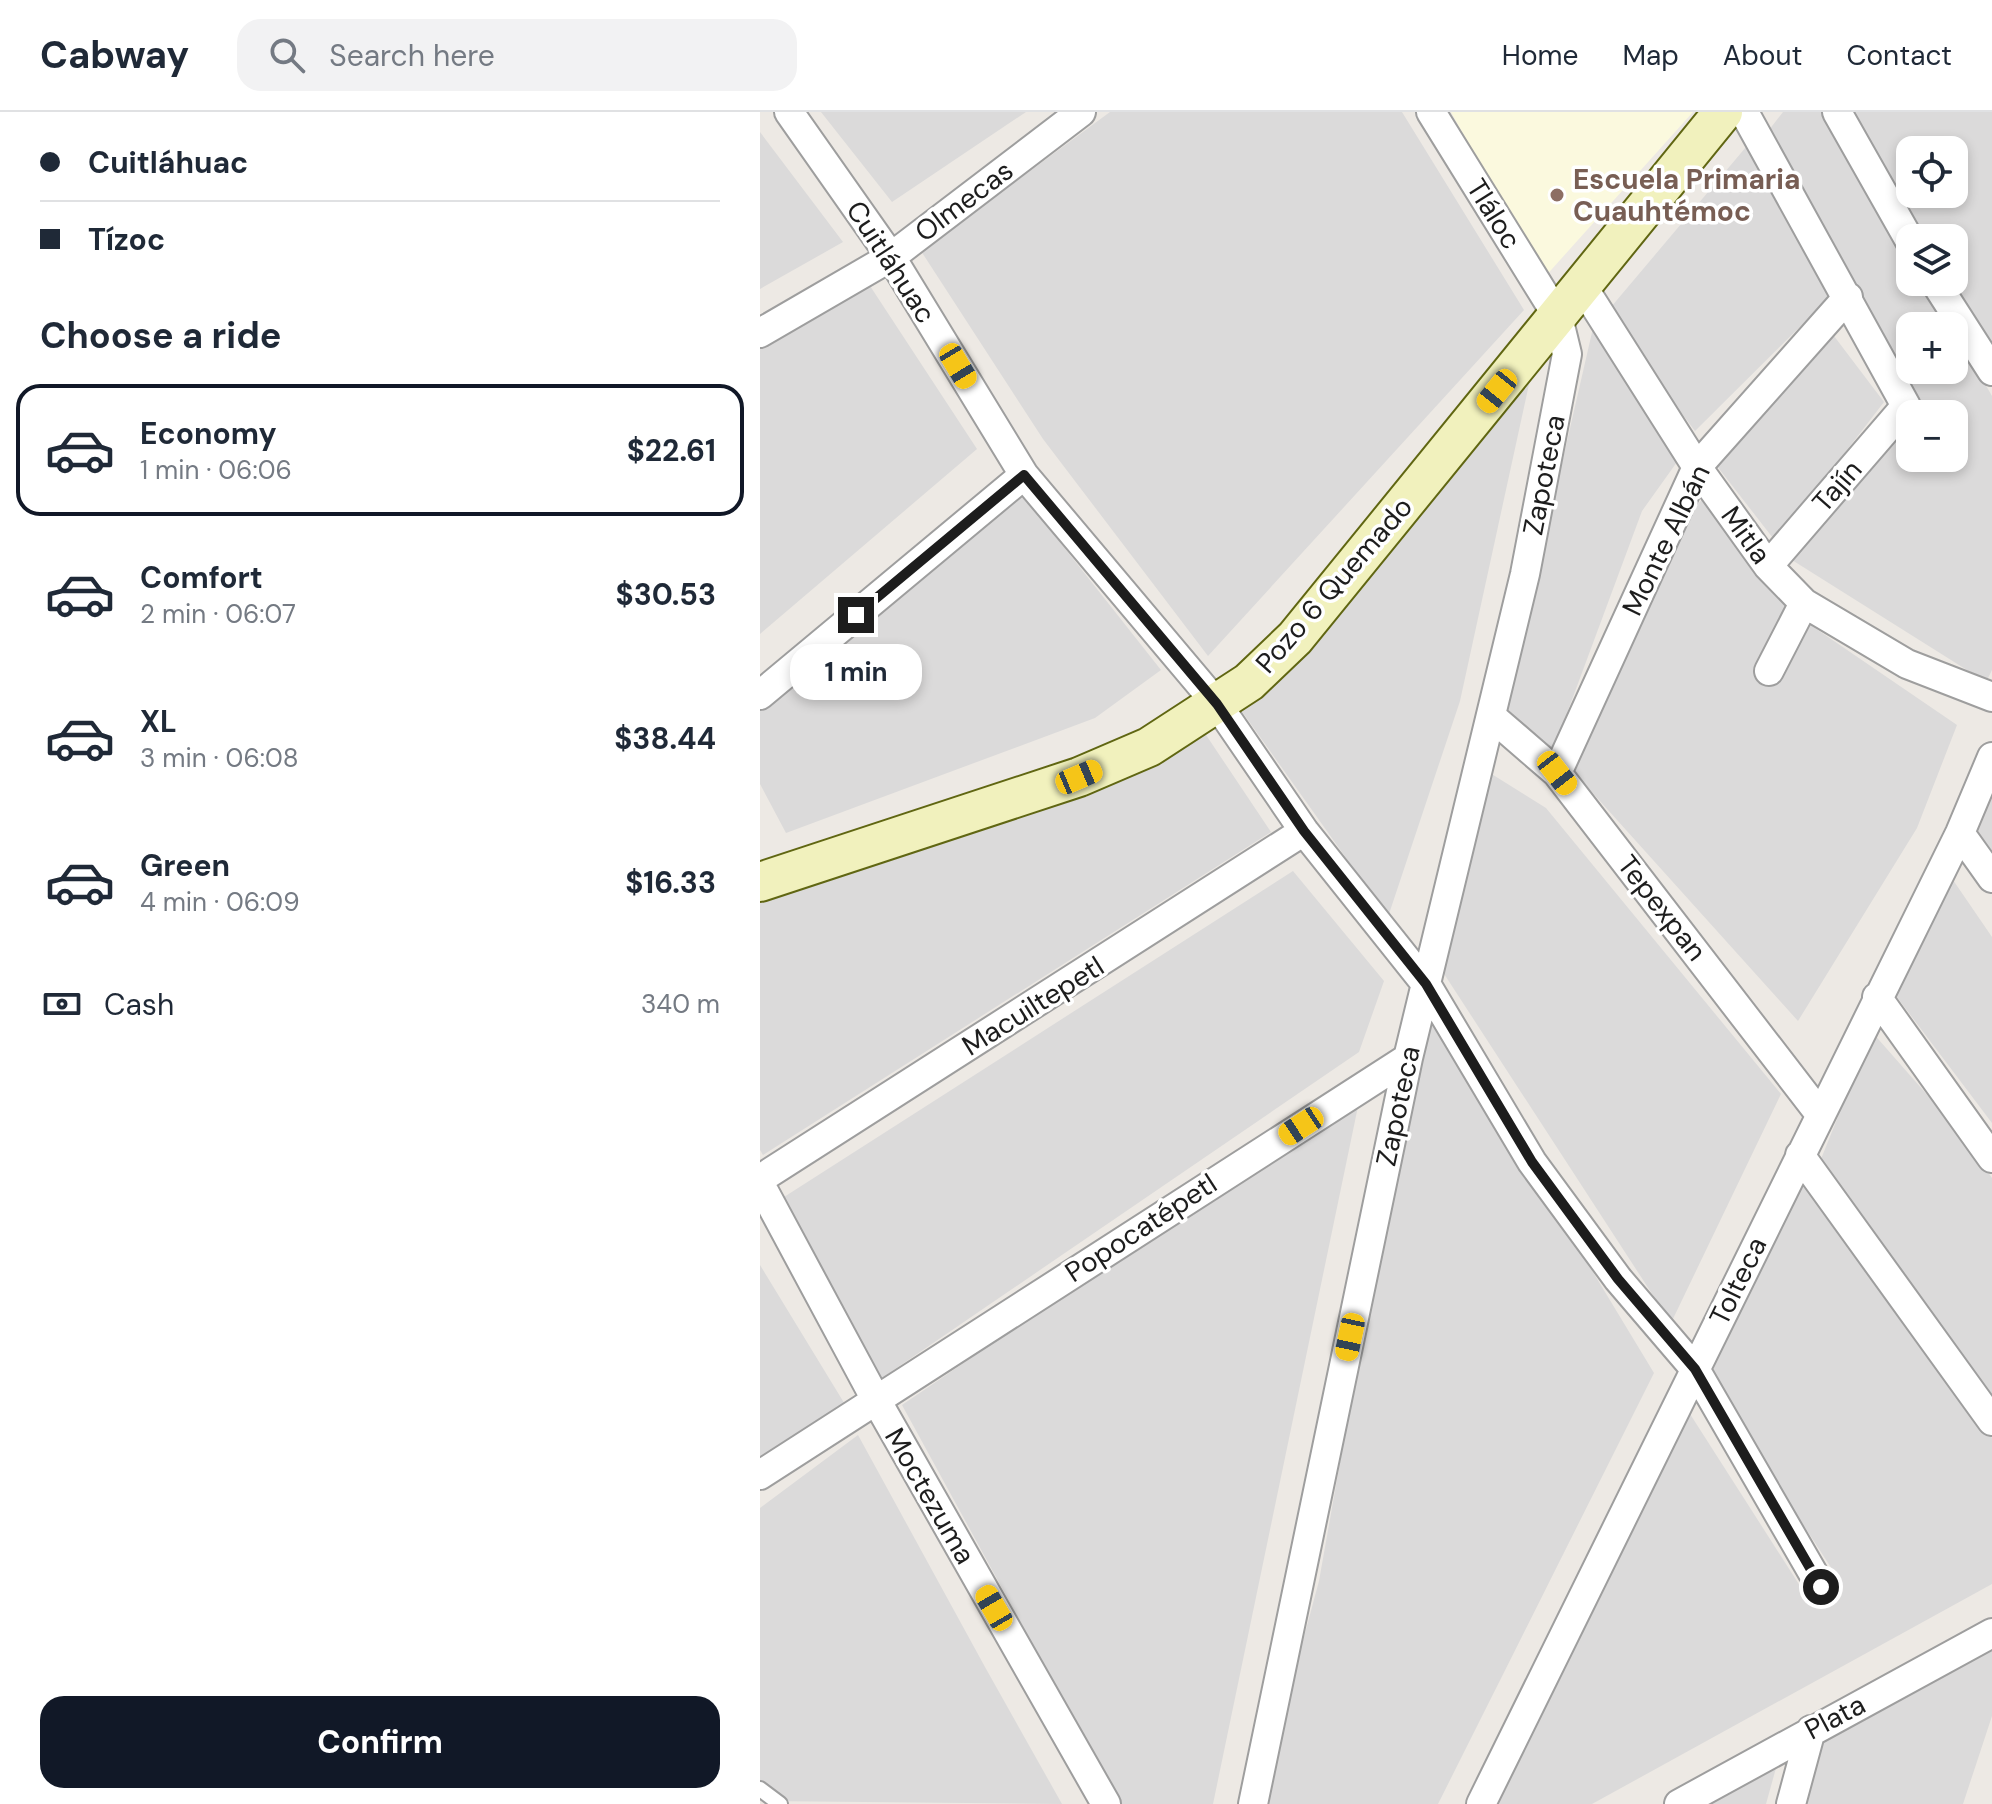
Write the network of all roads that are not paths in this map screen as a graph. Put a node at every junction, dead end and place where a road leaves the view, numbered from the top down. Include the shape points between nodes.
1 (789, 112) edge
2 (1081, 112) edge
3 (1431, 112) edge
4 (1723, 112) edge
5 (1744, 112) edge
6 (1837, 112) edge
7 (1900, 224) edge
8 (891, 257) junction
9 (1581, 284) junction
10 (1944, 296) edge
11 (1848, 297) junction
12 (1558, 317) junction
13 (760, 333) edge
14 (1992, 371) edge
15 (1697, 467) junction
16 (1024, 475) junction
17 (1768, 566) junction
18 (1804, 603) junction
19 (1769, 671) dead end
20 (760, 695) edge
21 (1992, 697) edge
22 (1217, 704) junction
23 (1491, 716) junction
24 (1992, 757) edge
25 (1557, 773) junction
26 (1304, 831) junction
27 (1960, 833) junction
28 (763, 874) edge
29 (1992, 878) edge
30 (1426, 984) junction
31 (1877, 997) junction
32 (1408, 1058) junction
33 (1819, 1113) junction
34 (1800, 1155) junction
35 (1992, 1158) edge
36 (760, 1182) edge
37 (1695, 1369) junction
38 (875, 1398) junction
39 (1992, 1421) edge
40 (760, 1475) edge
41 (1821, 1587) dead end
42 (1992, 1633) edge
43 (1811, 1730) junction
44 (760, 1789) edge
45 (780, 1804) edge
46 (1106, 1804) edge
47 (1253, 1804) edge
48 (1481, 1804) edge
49 (1679, 1804) edge
50 (1791, 1804) edge

1 - 8 street, Cuitláhuac
2 - 8 street, Olmecas
3 - 12 street, Tláloc
4 - 9 main road, Pozo 6 Quemado
5 - 11 street
6 - 7 street
8 - 13 street, Olmecas
8 - 16 street, Cuitláhuac
9 - 12 main road, Pozo 6 Quemado
9 - 15 street, Mitla
10 - 14 street
11 - 15 street, Monte Albán
11 - 17 street, Tajín via 1906,406
12 - 22 main road, Pozo 6 Quemado via 1295,638
12 - 23 street, Zapoteca via 1567,354 1525,574
15 - 17 street, Mitla
15 - 25 street, Monte Albán
16 - 20 street
16 - 22 street, Cuitláhuac
17 - 18 street, Mitla
18 - 19 street
18 - 21 street, Mitla via 1907,664
22 - 26 street, Cuitláhuac
22 - 28 main road, Pozo 6 Quemado via 1149,747 1079,777
23 - 25 street, Tepexpan
23 - 30 street, Zapoteca
24 - 27 street, Tolteca
25 - 33 street, Tepexpan
26 - 30 street, Cuitláhuac
26 - 36 street, Macuiltepetl
27 - 29 street
27 - 31 street, Tolteca
30 - 32 street, Zapoteca
30 - 37 street, Cuitláhuac via 1532,1162 1618,1279
31 - 33 street, Tolteca
31 - 35 street
32 - 38 street, Popocatépetl
32 - 47 street, Zapoteca
33 - 34 street, Tolteca
34 - 37 street, Tolteca
34 - 39 street
36 - 38 street, Moctezuma
37 - 41 street, Cuitláhuac
37 - 48 street, Tolteca
38 - 40 street, Popocatépetl
38 - 46 street, Moctezuma
42 - 43 street, Plata
43 - 49 street, Plata
43 - 50 street
44 - 45 lane

